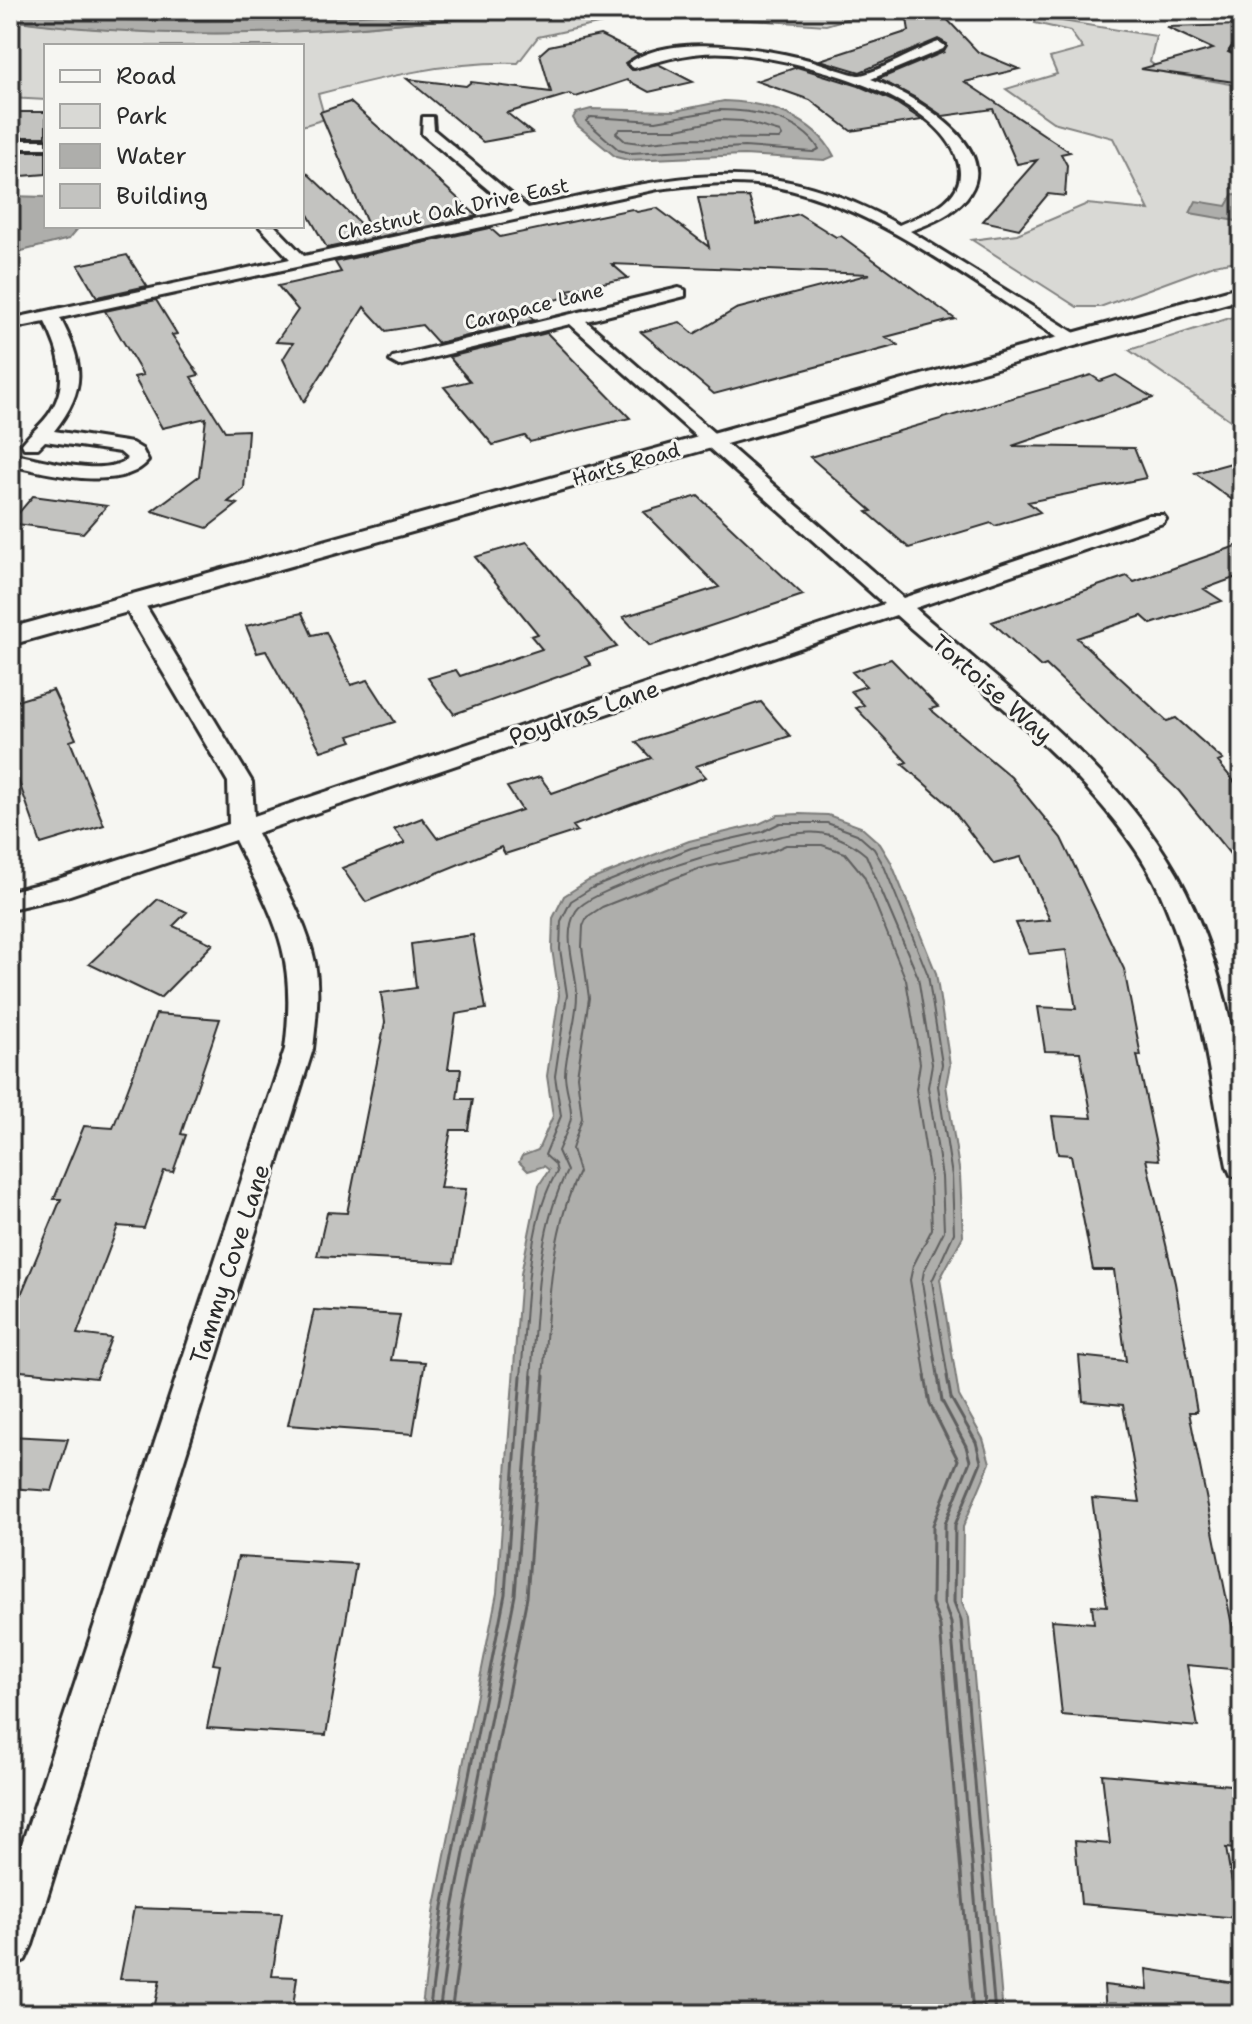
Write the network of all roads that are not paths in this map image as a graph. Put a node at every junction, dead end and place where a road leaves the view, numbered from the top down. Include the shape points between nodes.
1 (939, 46) dead end
2 (634, 64) dead end
3 (858, 80) junction
4 (428, 120) dead end
5 (10, 144) edge
6 (44, 144) edge
7 (526, 214) junction
8 (269, 228) edge
9 (899, 230) junction
10 (301, 262) junction
11 (1242, 292) edge
12 (679, 293) dead end
13 (50, 316) junction
14 (574, 319) junction
15 (10, 324) edge
16 (1072, 339) junction
17 (399, 361) dead end
18 (41, 435) junction
19 (712, 440) junction
20 (12, 461) edge
21 (1156, 519) dead end
22 (133, 603) junction
23 (899, 607) junction
24 (10, 637) edge
25 (242, 829) junction
26 (10, 900) edge
27 (1242, 1166) edge
28 (10, 1945) edge

1 - 3 street
2 - 3 street via 680,51 728,48 774,55
3 - 9 street via 939,119 954,132 968,160 969,175 954,202
4 - 7 street via 427,131
5 - 6 street
7 - 9 street, Chestnut Oak Drive East via 685,180 741,178 842,199
7 - 10 street, Chestnut Oak Drive East
8 - 10 street
9 - 16 street, Chestnut Oak Drive East
10 - 13 street, Chestnut Oak Drive East
11 - 16 street, Harts Road
12 - 14 street, Carapace Lane
13 - 15 street, Chestnut Oak Drive East
13 - 18 street via 73,366 61,410
14 - 17 street, Carapace Lane
14 - 19 street, Tortoise Way
16 - 19 street, Harts Road
18 - 20 street
18 - 20 street via 125,447 138,461 132,468 102,474
19 - 22 street, Harts Road
19 - 23 street, Tortoise Way
21 - 23 street, Poydras Lane
22 - 24 street, Harts Road
22 - 25 street, Tammy Cove Lane via 240,782
23 - 25 street, Poydras Lane
23 - 27 street, Tortoise Way via 1071,758 1147,847 1173,892 1196,950
25 - 26 street, Poydras Lane
25 - 28 street, Tammy Cove Lane via 292,929 301,963 304,1007 299,1049

